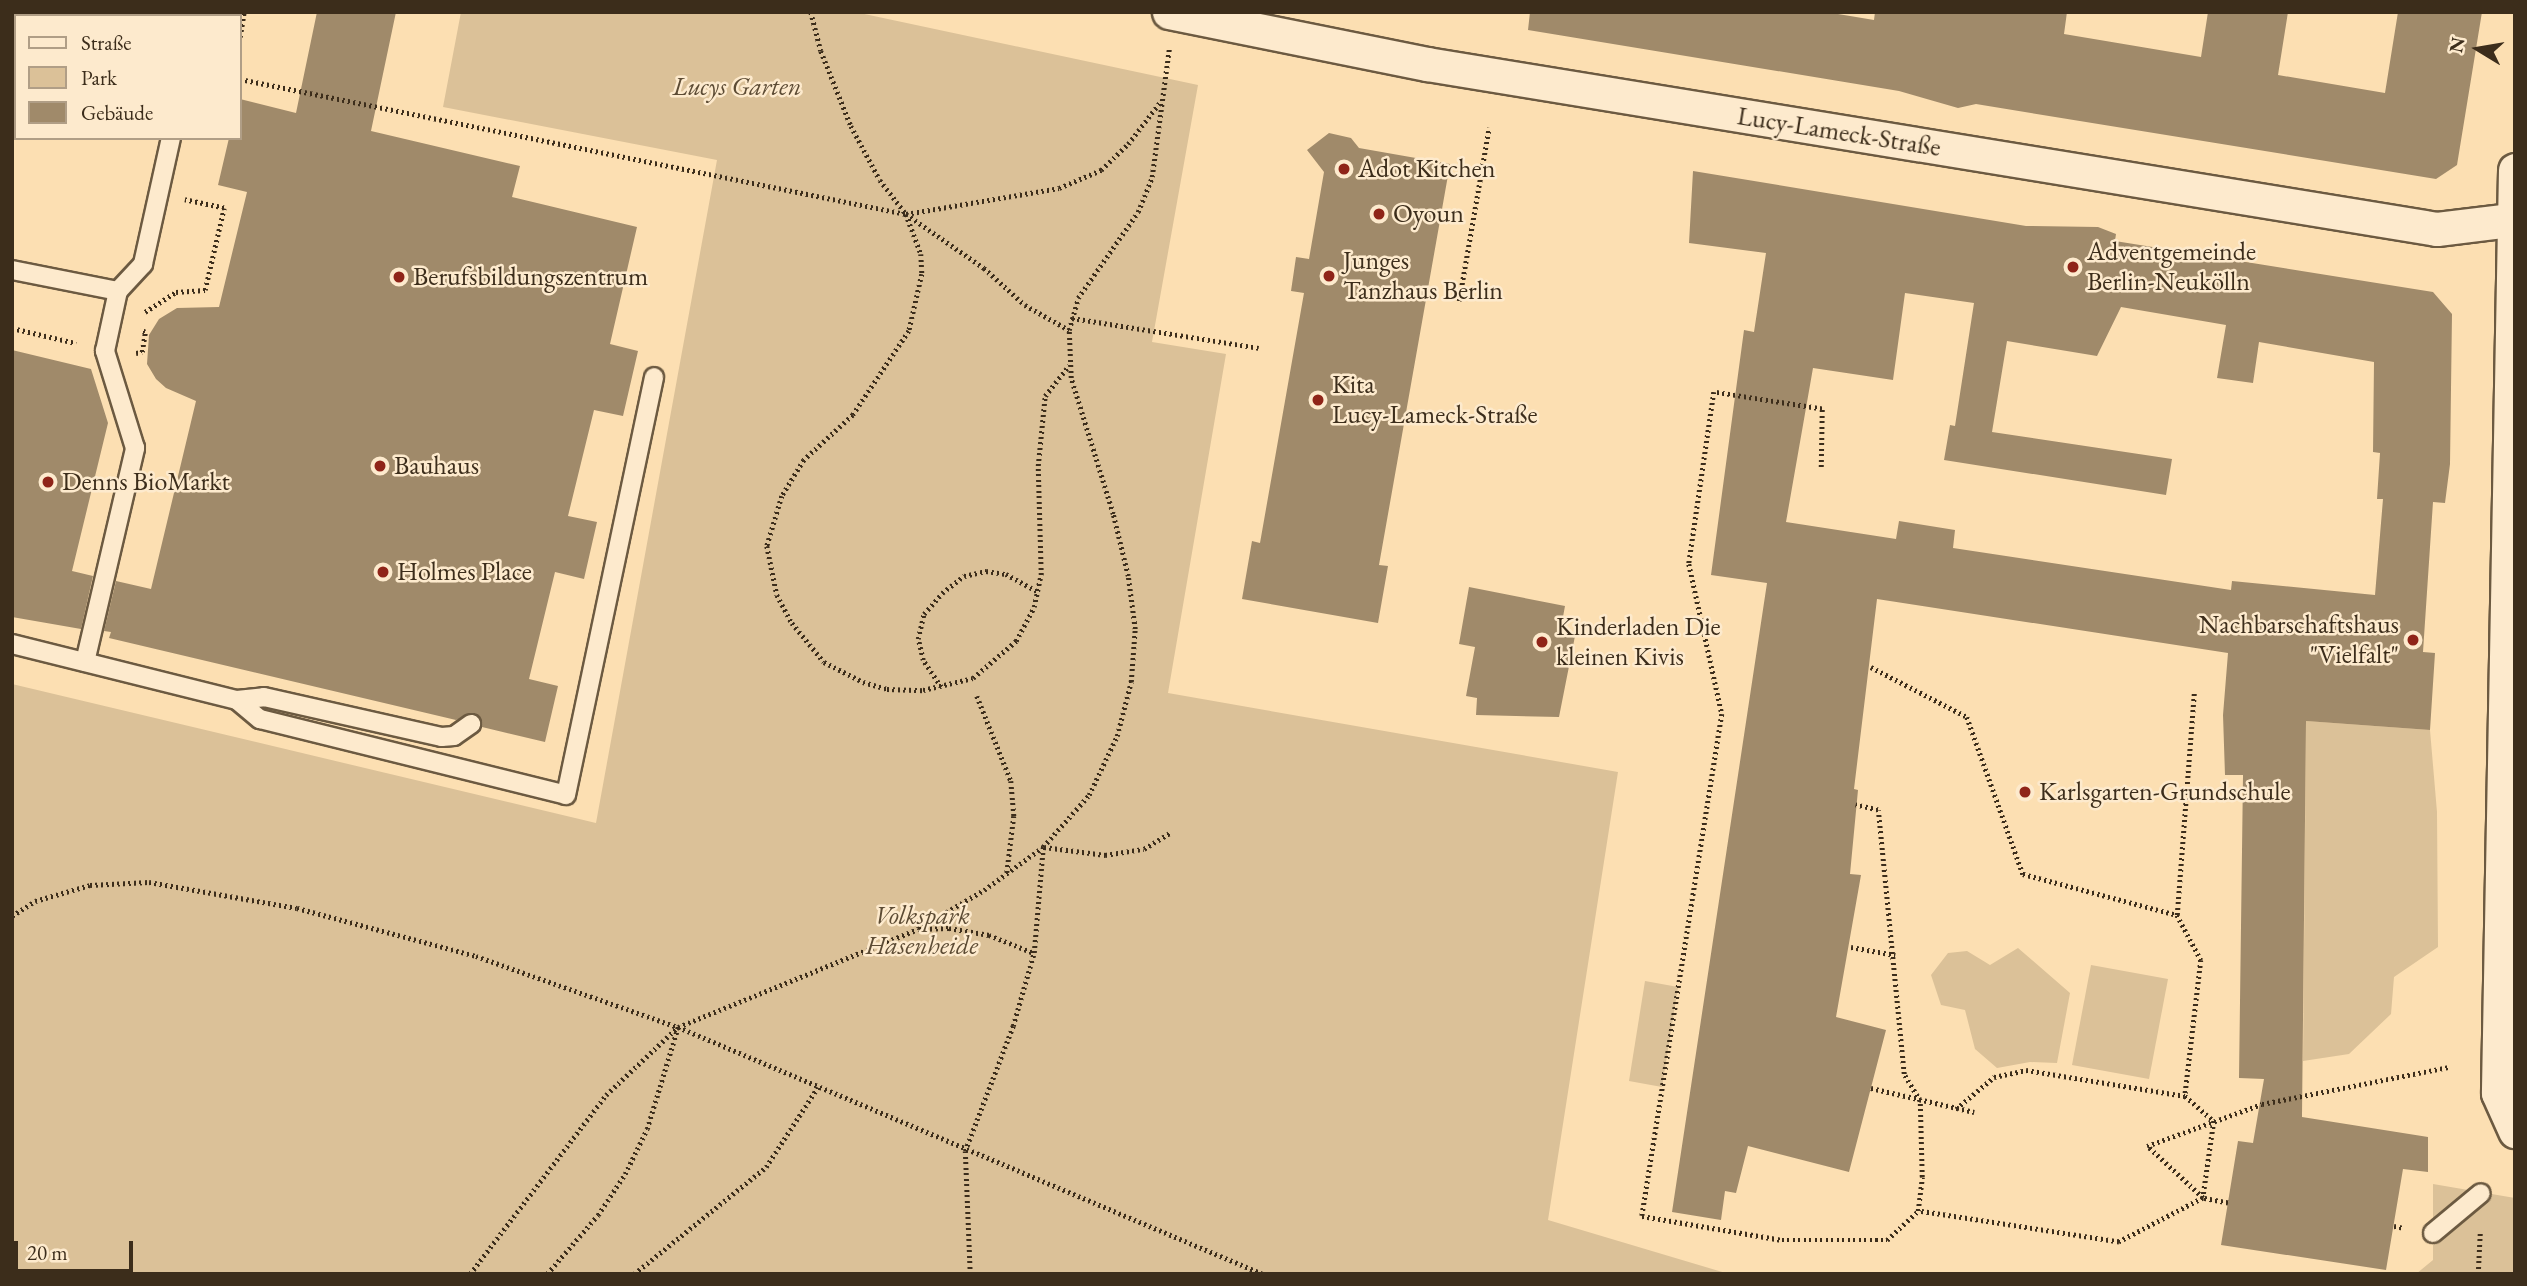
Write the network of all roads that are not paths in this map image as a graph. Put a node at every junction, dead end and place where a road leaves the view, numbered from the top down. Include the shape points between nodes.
1 (1172, 13) edge
2 (171, 140) edge
3 (2515, 170) edge
4 (2511, 220) junction
5 (12, 270) edge
6 (118, 291) junction
7 (654, 377) dead end
8 (2510, 529) edge
9 (12, 644) edge
10 (85, 662) junction
11 (237, 700) junction
12 (471, 724) dead end
13 (2514, 1131) edge
14 (2482, 1193) dead end
15 (2433, 1233) dead end

1 - 4 street, Lucy-Lameck-Straße via 1427,64 2437,229
2 - 6 lane via 143,264
3 - 4 street
4 - 8 street
5 - 6 lane
6 - 10 lane via 106,351 135,448
7 - 11 lane via 566,795 260,719
8 - 13 street via 2498,1093
9 - 10 lane
10 - 11 lane
11 - 12 lane via 264,697 442,737 454,736
14 - 15 lane

